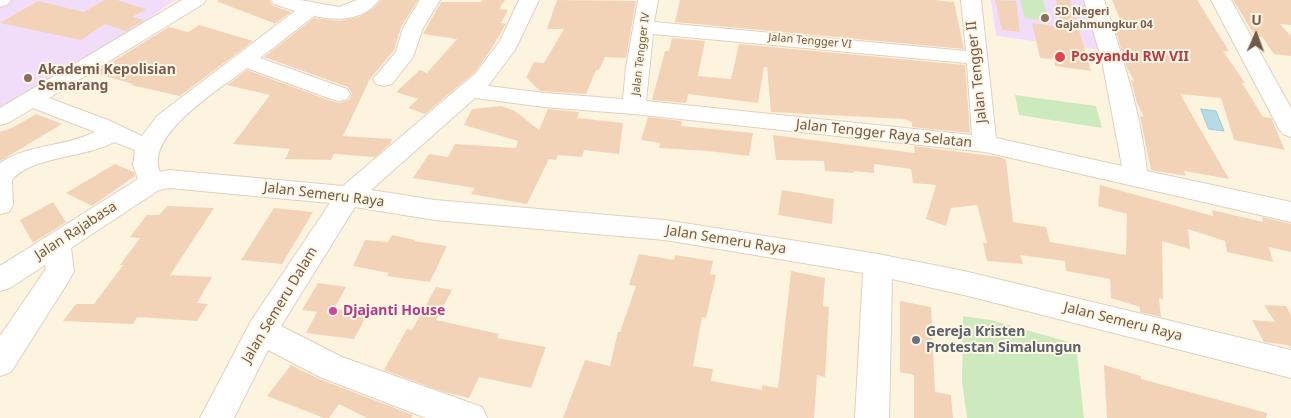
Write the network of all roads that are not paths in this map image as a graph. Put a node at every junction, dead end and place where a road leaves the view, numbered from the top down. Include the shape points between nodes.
1 (196, 0) edge
2 (282, 0) edge
3 (369, 0) edge
4 (430, 0) edge
5 (529, 0) edge
6 (648, 0) edge
7 (970, 0) edge
8 (1094, 0) edge
9 (1221, 0) edge
10 (309, 10) junction
11 (644, 28) junction
12 (976, 58) junction
13 (244, 60) junction
14 (384, 79) dead end
15 (470, 90) junction
16 (339, 94) dead end
17 (30, 99) junction
18 (634, 107) junction
19 (0, 118) edge
20 (1291, 129) edge
21 (113, 132) junction
22 (985, 144) junction
23 (148, 146) junction
24 (1135, 177) junction
25 (0, 181) edge
26 (152, 182) junction
27 (348, 196) junction
28 (0, 205) edge
29 (1291, 212) edge
30 (57, 244) junction
31 (878, 265) junction
32 (0, 280) edge
33 (262, 330) junction
34 (0, 362) edge
35 (1291, 364) edge
36 (423, 411) edge
37 (219, 416) edge
38 (470, 418) edge
39 (872, 418) edge

1 - 17 street
2 - 10 street
3 - 10 street via 352,13
4 - 14 street via 413,28 406,52
5 - 15 street, Jalan Semeru Dalam via 501,58
6 - 11 street, Jalan Tengger IV
7 - 12 street, Jalan Tengger II
8 - 24 street via 1113,61 1133,153
9 - 20 street
10 - 13 street
11 - 12 street, Jalan Tengger VI
11 - 18 street, Jalan Tengger IV
12 - 22 street, Jalan Tengger II
13 - 16 street
13 - 23 street via 166,120
15 - 18 street, Jalan Tengger Raya Selatan
15 - 27 street, Jalan Semeru Dalam
17 - 19 street
17 - 21 street
18 - 22 street, Jalan Tengger Raya Selatan
21 - 23 street
21 - 25 street via 87,145 27,160 1,174
22 - 24 street, Jalan Tengger Raya Selatan
23 - 26 street via 145,165
24 - 29 street, Jalan Tengger Raya Selatan
25 - 28 street
26 - 27 street, Jalan Semeru Raya via 169,179
26 - 30 street, Jalan Rajabasa
27 - 31 street, Jalan Semeru Raya via 435,210 666,230
27 - 33 street, Jalan Semeru Dalam
30 - 32 street, Jalan Rajabasa
30 - 34 street via 60,271
31 - 35 street, Jalan Semeru Raya via 964,283
31 - 39 street
33 - 36 street via 292,350
33 - 37 street, Jalan Semeru Dalam
36 - 38 street

